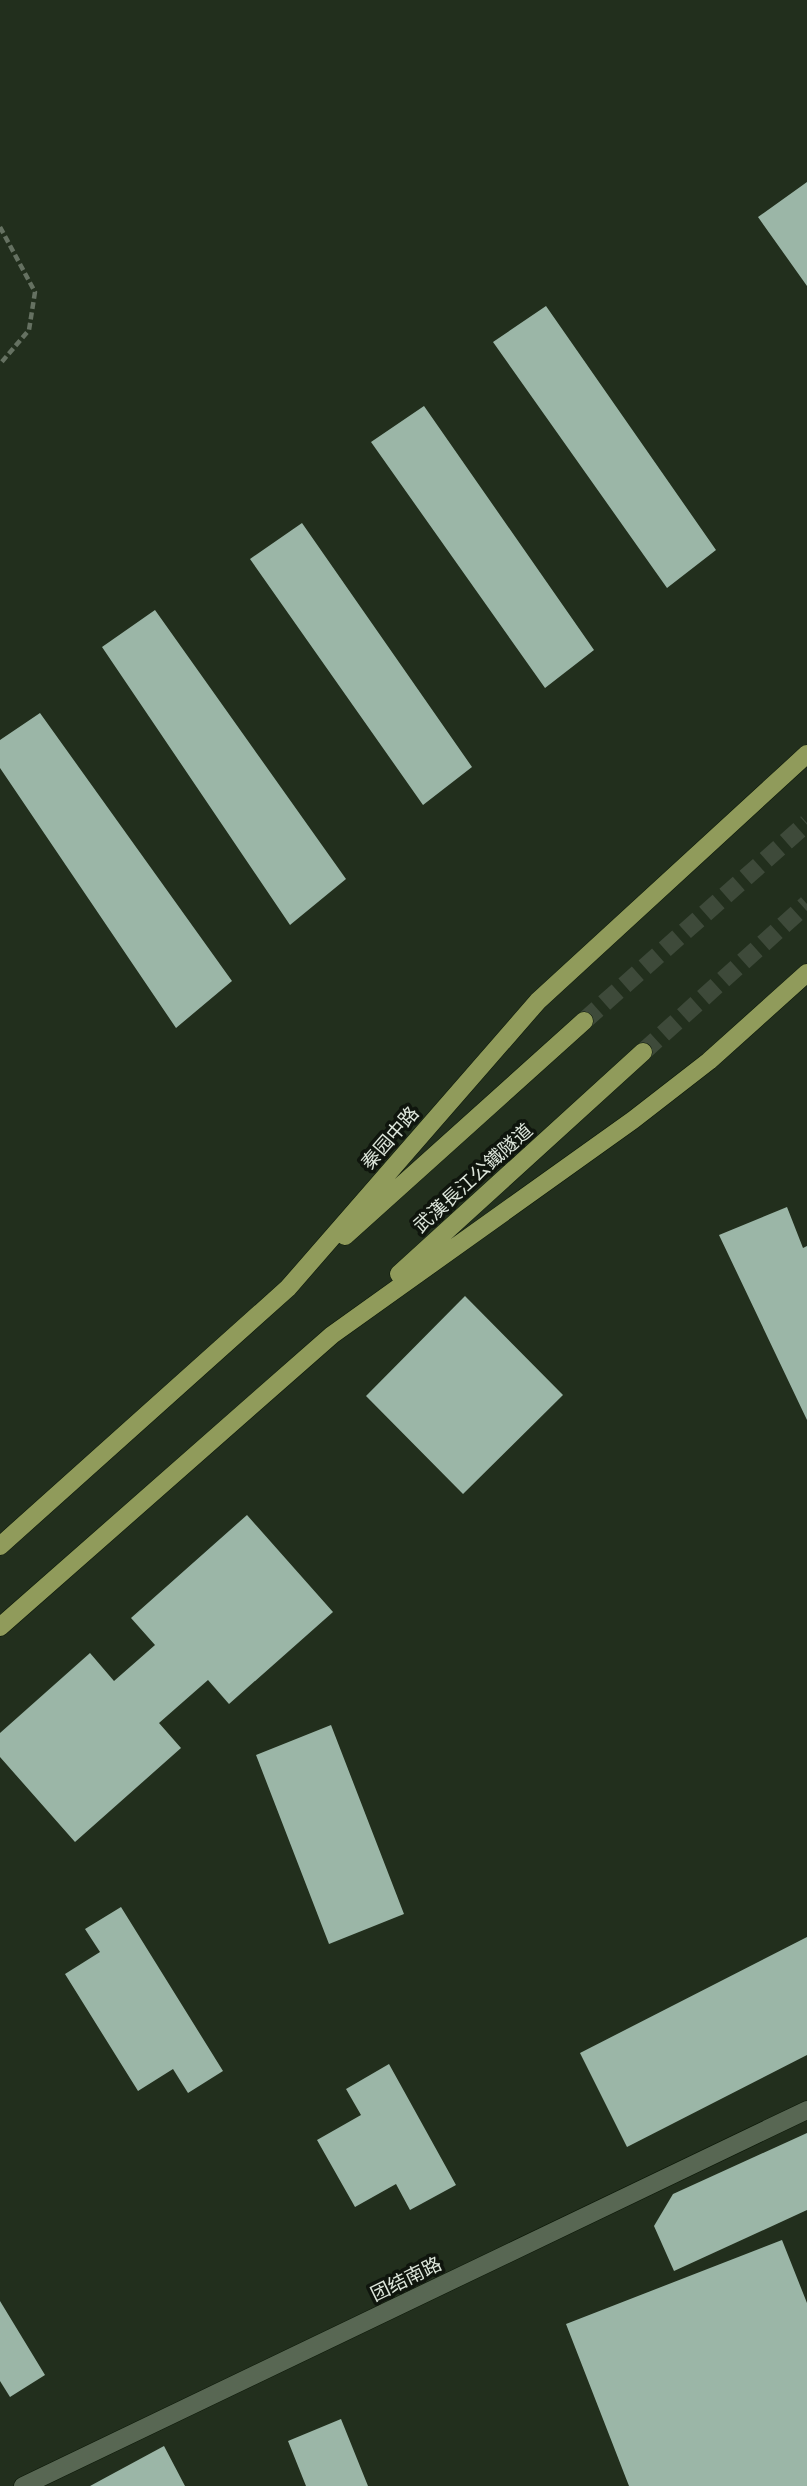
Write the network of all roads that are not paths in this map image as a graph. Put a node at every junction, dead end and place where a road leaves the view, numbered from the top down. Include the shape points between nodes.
1 (807, 754) edge
2 (807, 973) edge
3 (584, 1021) tunnel mouth
4 (643, 1052) tunnel mouth
5 (288, 1288) junction
6 (332, 1335) junction
7 (0, 1546) edge
8 (0, 1627) edge
9 (807, 2110) edge
10 (23, 2486) edge

1 - 5 main road, 秦园中路 via 538,1001
2 - 6 main road via 709,1061 633,1120
3 - 5 main road
4 - 6 main road, 武漢長江公鐵隧道
5 - 7 main road, 秦园中路
6 - 8 main road
9 - 10 street, 团结南路

